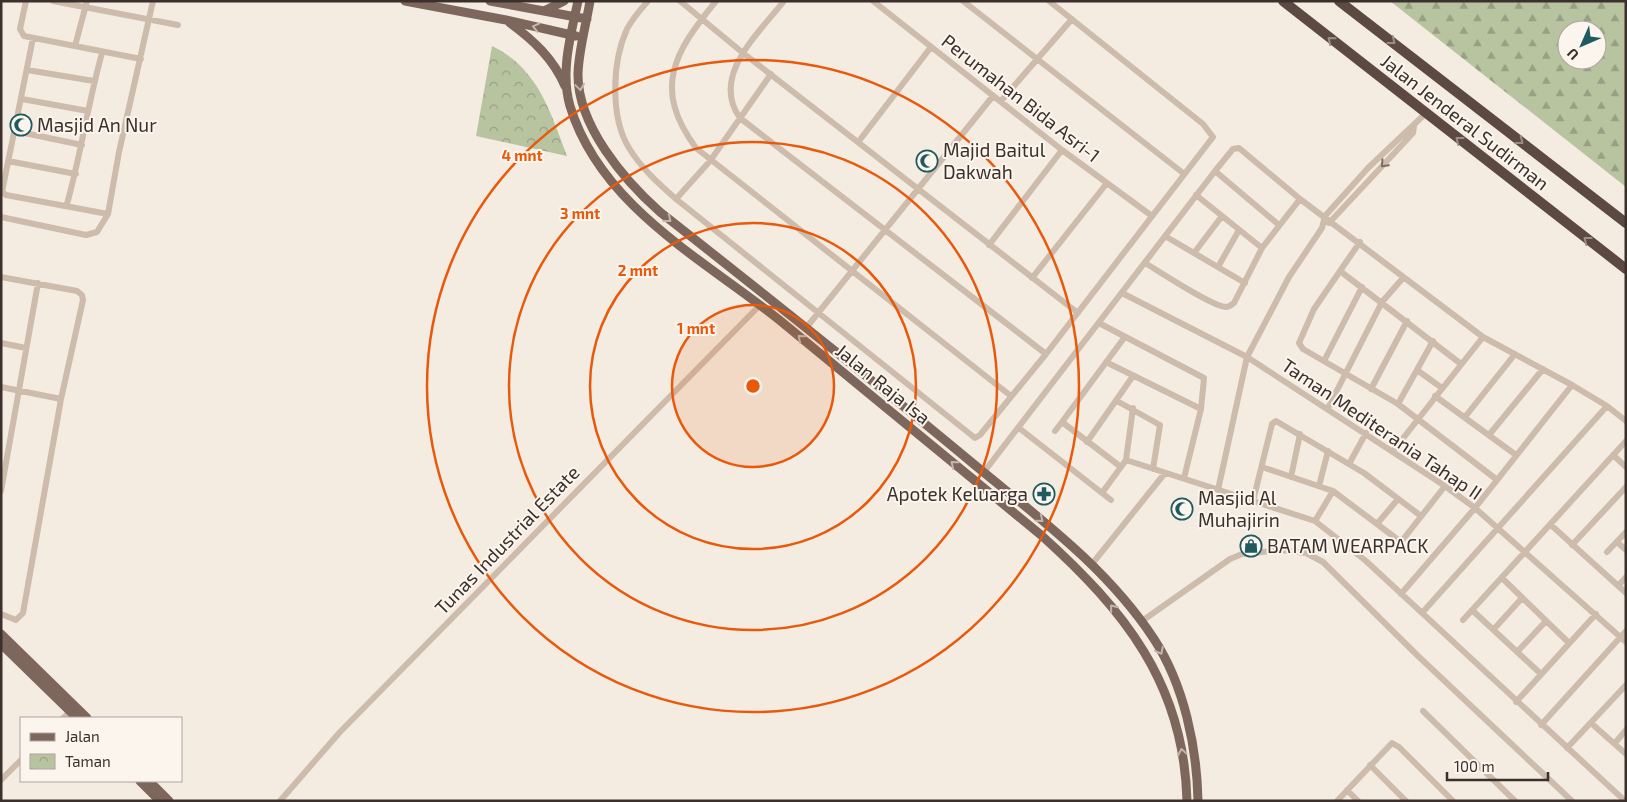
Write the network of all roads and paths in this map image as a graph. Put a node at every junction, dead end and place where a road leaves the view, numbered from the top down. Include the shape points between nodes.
1 (26, 1) edge
2 (53, 1) edge
3 (153, 1) edge
4 (405, 1) edge
5 (490, 1) edge
6 (564, 1) edge
7 (578, 1) edge
8 (590, 1) edge
9 (648, 1) edge
10 (680, 1) edge
11 (716, 1) edge
12 (784, 1) edge
13 (873, 1) edge
14 (963, 1) edge
15 (1049, 1) edge
16 (1283, 1) edge
17 (1339, 1) edge
18 (86, 5) edge
19 (544, 11) junction
20 (574, 17) junction
21 (149, 19) junction
22 (1072, 19) junction
23 (506, 20) junction
24 (587, 20) junction
25 (701, 20) junction
26 (178, 25) dead end
27 (572, 35) junction
28 (33, 38) junction
29 (583, 38) junction
30 (75, 46) junction
31 (930, 47) junction
32 (102, 53) junction
33 (743, 54) junction
34 (140, 59) junction
35 (1038, 60) junction
36 (27, 70) junction
37 (772, 74) junction
38 (94, 82) junction
39 (567, 90) junction
40 (993, 96) junction
41 (22, 99) junction
42 (1001, 101) junction
43 (88, 111) junction
44 (1425, 114) junction
45 (740, 118) junction
46 (1411, 130) junction
47 (15, 131) junction
48 (859, 141) junction
49 (82, 145) junction
50 (1062, 150) junction
51 (8, 161) junction
52 (710, 162) junction
53 (1214, 171) junction
54 (1183, 173) junction
55 (76, 174) junction
56 (1107, 183) junction
57 (918, 189) junction
58 (1344, 194) junction
59 (1196, 195) junction
60 (1300, 199) junction
61 (676, 200) junction
62 (1351, 200) junction
63 (67, 204) junction
64 (108, 214) junction
65 (1152, 216) junction
66 (1222, 216) junction
67 (1325, 216) junction
68 (1, 217) edge
69 (1332, 221) junction
70 (1626, 223) edge
71 (1279, 225) junction
72 (1322, 228) junction
73 (1239, 230) junction
74 (885, 231) junction
75 (1165, 236) junction
76 (1360, 242) junction
77 (989, 245) junction
78 (1262, 248) junction
79 (1194, 253) junction
80 (1145, 262) junction
81 (1218, 267) junction
82 (1626, 270) edge
83 (852, 271) junction
84 (1340, 271) junction
85 (1, 277) edge
86 (1032, 278) junction
87 (1403, 278) junction
88 (38, 283) junction
89 (1245, 283) junction
90 (1362, 287) junction
91 (1122, 293) junction
92 (767, 297) junction
93 (1382, 302) junction
94 (760, 305) junction
95 (1078, 313) junction
96 (818, 315) junction
97 (1407, 321) junction
98 (1099, 323) junction
99 (806, 328) junction
100 (1483, 337) junction
101 (1124, 338) junction
102 (1432, 341) junction
103 (1, 343) edge
104 (26, 348) junction
105 (1046, 354) junction
106 (1515, 354) junction
107 (1248, 357) junction
108 (1106, 362) junction
109 (1324, 362) junction
110 (1462, 364) junction
111 (1543, 369) junction
112 (1416, 370) junction
113 (1346, 374) junction
114 (1133, 376) junction
115 (1572, 385) junction
116 (1, 388) edge
117 (1442, 388) junction
118 (1371, 389) junction
119 (18, 391) junction
120 (1010, 396) junction
121 (1435, 396) junction
122 (61, 399) junction
123 (1117, 401) junction
124 (1398, 404) junction
125 (1607, 406) junction
126 (1133, 408) junction
127 (1328, 408) junction
128 (1200, 409) junction
129 (1465, 417) junction
130 (1419, 419) junction
131 (1626, 421) edge
132 (1062, 422) junction
133 (1019, 428) junction
134 (1054, 431) dead end
135 (1366, 433) junction
136 (1, 434) edge
137 (1300, 434) junction
138 (1490, 435) junction
139 (10, 436) junction
140 (1626, 441) edge
141 (1087, 442) junction
142 (1328, 451) junction
143 (1393, 451) junction
144 (1516, 455) junction
145 (1613, 455) junction
146 (1126, 460) junction
147 (1349, 464) junction
148 (1121, 467) junction
149 (1262, 467) junction
150 (1626, 467) edge
151 (1154, 469) junction
152 (984, 472) junction
153 (1165, 473) junction
154 (1291, 477) junction
155 (1184, 478) junction
156 (1496, 479) junction
157 (1319, 486) junction
158 (1445, 486) junction
159 (1626, 487) edge
160 (1218, 490) junction
161 (1, 491) edge
162 (1334, 491) junction
163 (1102, 493) junction
164 (1398, 499) junction
165 (1111, 500) dead end
166 (1253, 501) junction
167 (1475, 508) junction
168 (1421, 516) junction
169 (1315, 521) junction
170 (1378, 524) junction
171 (1551, 525) junction
172 (1498, 529) junction
173 (1626, 532) edge
174 (1617, 542) junction
175 (1572, 545) junction
176 (1626, 550) edge
177 (1607, 552) dead end
178 (1525, 554) junction
179 (1092, 564) junction
180 (1626, 577) edge
181 (1502, 578) junction
182 (1618, 586) junction
183 (1626, 593) edge
184 (1401, 594) junction
185 (1522, 598) junction
186 (1472, 610) junction
187 (1422, 613) junction
188 (1, 614) edge
189 (1596, 614) junction
190 (1463, 620) dead end
191 (1142, 621) junction
192 (1546, 621) junction
193 (1494, 630) junction
194 (1626, 631) edge
195 (1, 634) edge
196 (1623, 639) edge
197 (1568, 642) junction
198 (1, 644) edge
199 (1517, 652) junction
200 (1541, 674) junction
201 (1625, 688) edge
202 (1180, 697) junction
203 (1168, 700) junction
204 (1516, 702) junction
205 (1423, 711) dead end
206 (70, 716) edge
207 (86, 717) edge
208 (1591, 723) junction
209 (1541, 725) junction
210 (1626, 730) edge
211 (1614, 743) junction
212 (1568, 748) junction
213 (1626, 754) edge
214 (20, 761) edge
215 (1370, 765) junction
216 (1, 780) edge
217 (141, 782) edge
218 (150, 782) edge
219 (1347, 790) junction
220 (160, 801) edge
221 (169, 801) edge
222 (280, 801) edge
223 (1187, 801) edge
224 (1198, 801) edge
225 (1336, 801) edge
226 (1358, 801) edge
227 (1406, 801) edge
228 (1453, 801) edge
229 (1516, 801) edge
230 (1572, 801) edge
231 (1625, 801) edge

1 - 28 street via 20,29 22,34
2 - 18 street
3 - 21 street
4 - 23 main road
5 - 19 main road
6 - 19 main road
7 - 20 main road, Jalan Raja Isa
8 - 24 main road, Jalan Raja Isa
9 - 61 street via 632,21 620,50 616,90 618,114 629,148
10 - 25 street
11 - 25 street
12 - 33 street
13 - 31 street, Perumahan Bida Asri-1
14 - 35 street
15 - 22 street
44 -> 16 highway, Jalan Jenderal Sudirman
17 -> 70 highway, Jalan Jenderal Sudirman
18 - 21 street
18 - 30 street
19 - 20 main road
20 - 24 main road
20 - 27 main road, Jalan Raja Isa
21 - 26 street
21 - 34 street
22 - 35 street
22 - 54 street via 1210,130 1213,137
27 -> 23 main road
23 - 39 main road via 542,50 560,74
24 - 29 main road, Jalan Raja Isa
25 - 33 street
25 - 52 street via 676,62 671,90 679,123
27 - 29 main road
27 - 39 main road, Jalan Raja Isa via 566,68
28 - 30 street
28 - 36 street
29 -> 92 main road, Jalan Raja Isa via 578,73 580,91 597,134 619,170 660,212
30 - 32 street
31 - 40 street, Perumahan Bida Asri-1
31 - 48 street
32 - 34 street
32 - 38 street
33 - 37 street
33 - 45 street via 729,86 732,104
34 - 64 street
35 - 42 street
35 - 54 street
36 - 38 street
36 - 41 street
37 - 45 street
37 - 48 street
38 - 43 street
39 - 94 main road, Jalan Raja Isa via 585,142 621,192 657,226
40 - 42 street, Perumahan Bida Asri-1
40 - 57 street
41 - 43 street
41 - 47 street
42 - 50 street, Perumahan Bida Asri-1
43 - 49 street
44 - 46 street
82 -> 44 highway, Jalan Jenderal Sudirman
45 - 52 street
45 - 74 street
46 - 58 street
46 -> 62 street
47 - 49 street
47 - 51 street
48 - 57 street
49 - 55 street
50 - 56 street, Perumahan Bida Asri-1
50 - 77 street
51 - 55 street
51 - 63 street via 1,187 4,193
52 - 61 street
52 - 83 street
53 - 59 street
53 - 60 street via 1233,149 1239,148
53 - 71 street
54 - 65 street
55 - 63 street
56 - 65 street, Perumahan Bida Asri-1
56 - 86 street
57 - 74 street
57 - 77 street
58 - 62 street
58 - 67 street
59 - 66 street
59 - 75 street
60 - 67 street
60 - 71 street
61 - 96 street
62 - 69 street
63 - 64 street
64 - 68 street via 100,229 90,236
65 - 95 street
66 - 73 street
66 - 79 street
67 - 69 street
67 - 72 street
69 - 72 street
69 - 76 street
71 - 78 street
72 - 107 street via 1289,277
73 - 78 street
73 - 81 street
74 - 83 street
74 - 105 street
75 - 79 street
75 - 80 street
76 - 84 street
76 - 87 street
77 - 86 street
78 - 89 street
79 - 81 street
80 - 89 street via 1225,307 1234,304
80 - 91 street
81 - 89 street
83 - 96 street
83 - 120 street
84 - 90 street
84 - 109 street via 1314,308 1300,340 1301,348
85 - 88 street
86 - 95 street
87 - 93 street
87 - 100 street
88 - 104 street
88 - 122 street via 76,291 83,297
90 - 93 street
90 - 109 street
91 - 98 street
91 - 107 street, Taman Mediterania Tahap II
92 - 94 main road
92 - 99 main road, Jalan Raja Isa
93 - 97 street
93 - 113 street
203 -> 94 main road, Jalan Raja Isa via 1152,662 1132,632 1078,568
94 - 222 street, Tunas Industrial Estate via 340,732
95 - 105 street
96 - 99 street
96 - 120 street via 973,438 980,435
97 - 102 street
97 - 118 street
98 - 101 street
98 - 133 street
99 - 152 main road, Jalan Raja Isa
100 - 106 street
100 - 110 street
101 - 108 street
101 - 128 street via 1204,378
102 - 110 street
102 - 112 street
103 - 104 street
104 - 119 street
105 - 120 street
106 - 111 street
106 - 129 street
107 - 127 street, Taman Mediterania Tahap II
107 - 160 street
108 - 114 street
108 - 132 street
109 - 113 street
110 - 117 street
111 - 115 street
111 - 138 street
112 - 117 street
112 - 124 street
113 - 118 street
113 - 127 street
114 - 123 street
114 - 128 street
115 - 125 street
115 - 144 street
116 - 119 street
117 - 121 street
118 - 124 street
119 - 122 street
119 - 139 street
121 - 129 street
121 - 130 street
122 - 188 street via 23,613 16,620
123 - 126 street
123 - 141 street
124 - 130 street
125 - 131 street
125 - 172 street
126 - 146 street
126 - 151 street via 1160,427
127 - 135 street, Taman Mediterania Tahap II
128 - 155 street
129 - 138 street
130 - 143 street
130 - 156 street
132 - 134 street
132 - 141 street
133 - 152 street
133 - 163 street
135 - 143 street, Taman Mediterania Tahap II
135 - 147 street
136 - 139 street
137 - 142 street
137 - 149 street via 1280,421 1272,424
137 - 154 street
138 - 144 street
139 - 161 street
140 - 145 street
141 - 148 street
142 - 147 street
142 - 157 street
143 - 158 street, Taman Mediterania Tahap II
144 - 156 street
145 - 150 street
145 - 171 street
146 - 148 street
146 - 151 street
147 - 164 street
148 - 163 street
149 - 154 street
149 - 166 street
151 - 153 street
152 -> 179 main road, Jalan Raja Isa
153 - 155 street
153 - 179 street
154 - 157 street
155 - 160 street
156 - 167 street
157 - 162 street
158 - 167 street, Taman Mediterania Tahap II
158 - 168 street
159 - 175 street
160 - 166 street
162 - 169 street
162 - 170 street
163 - 165 street
164 - 168 street
164 - 170 street
166 - 169 street
167 - 172 street, Taman Mediterania Tahap II
167 - 184 street
168 - 170 street via 1401,542
169 - 184 street via 1366,561
171 - 175 street
171 - 178 street
172 - 178 street, Taman Mediterania Tahap II
172 - 187 street
173 - 174 street
174 - 176 street
174 - 177 street
175 - 182 street
178 - 181 street
178 - 189 street, Taman Mediterania Tahap II
179 - 191 main road, Jalan Raja Isa
180 - 182 street
181 - 185 street
181 - 186 street
182 - 183 street
184 - 187 street
185 - 192 street
185 - 193 street
186 - 190 street
186 - 193 street
187 - 204 street
189 - 196 street, Taman Mediterania Tahap II
189 - 197 street
191 -> 202 main road, Jalan Raja Isa via 1163,656
191 - 230 street via 1230,559 1242,554 1282,550 1312,555 1336,573 1417,655
192 - 197 street
192 - 199 street
193 - 199 street
194 - 196 street
195 - 207 main road
196 - 209 street
197 - 200 street
198 - 206 main road
199 - 200 street
200 - 204 street
201 - 208 street
202 - 203 main road
202 - 224 main road, Jalan Raja Isa via 1198,766
223 -> 203 main road, Jalan Raja Isa via 1180,740
204 - 209 street
205 - 229 street
208 - 211 street
208 - 212 street
209 - 212 street
210 - 211 street
211 - 213 street
212 - 231 street
214 - 216 street
215 - 219 street
215 - 227 street
215 - 228 street via 1394,743
217 - 220 main road
218 - 221 main road
219 - 225 street
219 - 226 street

